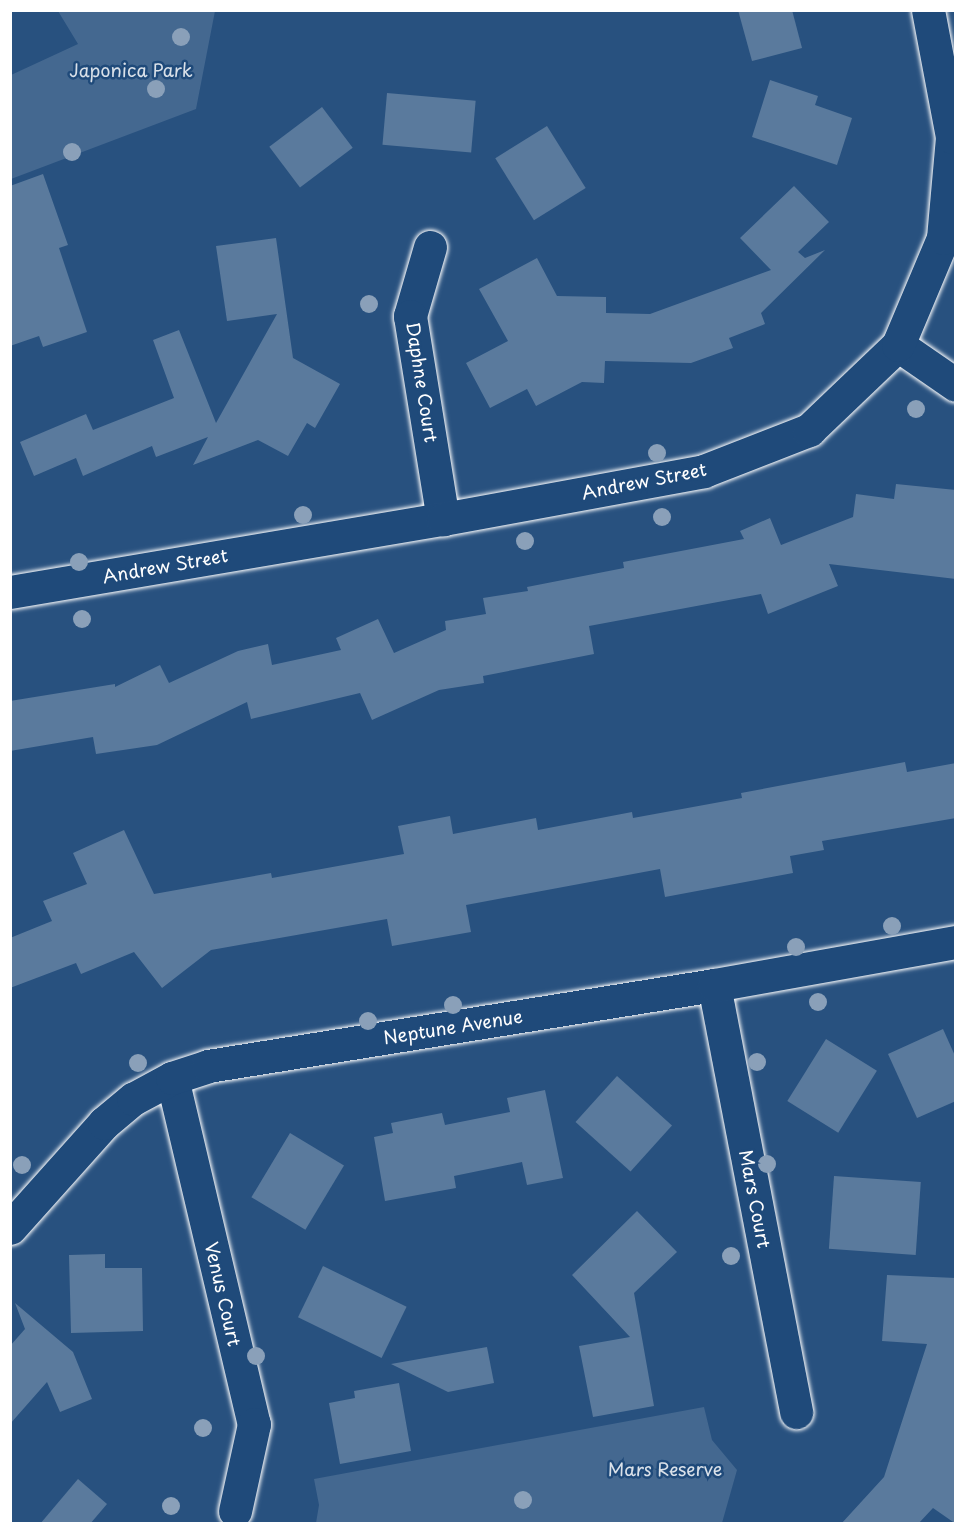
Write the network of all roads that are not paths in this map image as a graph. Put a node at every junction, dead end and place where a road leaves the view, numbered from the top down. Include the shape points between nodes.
1 (928, 10) edge
2 (430, 247) dead end
3 (898, 345) junction
4 (956, 385) edge
5 (443, 519) junction
6 (10, 592) edge
7 (956, 942) edge
8 (714, 985) junction
9 (172, 1078) junction
10 (10, 1228) edge
11 (796, 1412) dead end
12 (235, 1511) dead end

1 - 3 street, Andrew Street via 952,137 944,227 943,238
2 - 5 street, Daphne Court via 411,316
3 - 4 street
3 - 5 street, Andrew Street via 809,430 704,471
5 - 6 street, Andrew Street
7 - 8 street, Neptune Avenue
8 - 9 street, Neptune Avenue via 208,1066
8 - 11 street, Mars Court
9 - 10 street, Neptune Avenue via 133,1100 104,1123
9 - 12 street, Venus Court via 254,1424

